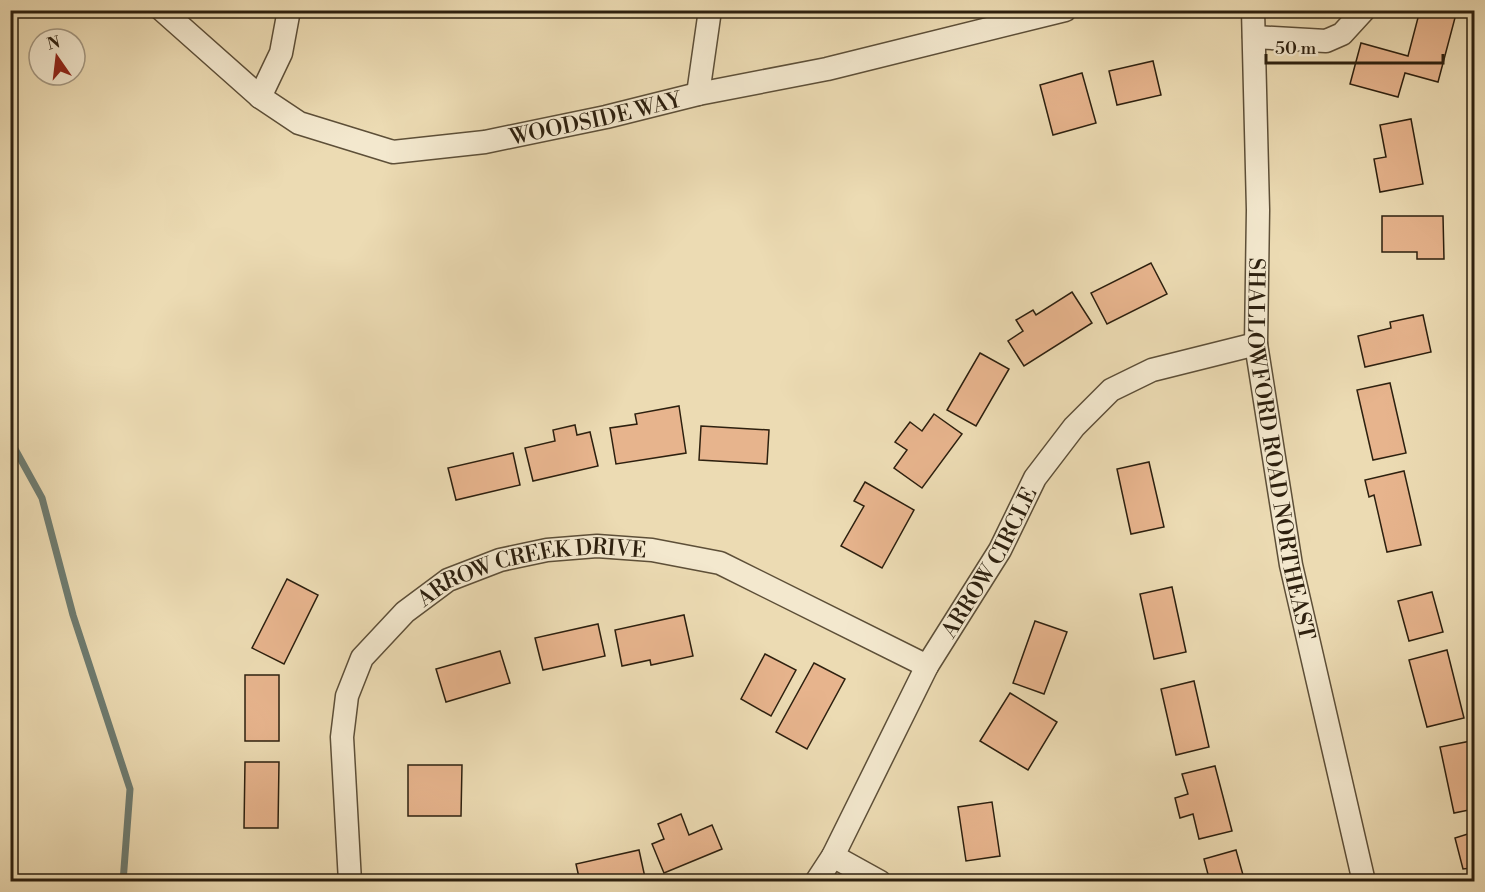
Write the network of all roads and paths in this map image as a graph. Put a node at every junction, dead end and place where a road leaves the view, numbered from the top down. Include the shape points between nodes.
1 (162, 10) edge
2 (289, 10) edge
3 (710, 10) edge
4 (1065, 10) edge
5 (1253, 10) edge
6 (1364, 10) edge
7 (1254, 37) junction
8 (698, 94) junction
9 (260, 97) junction
10 (1257, 344) junction
11 (927, 666) junction
12 (833, 856) junction
13 (350, 882) edge
14 (816, 882) edge
15 (880, 882) edge
16 (1364, 882) edge

1 - 9 street, WOODSIDE WAY
2 - 9 street via 281,53
3 - 8 street
4 - 8 street, WOODSIDE WAY via 827,69
5 - 7 street, SHALLOWFORD ROAD NORTHEAST
6 - 7 street via 1342,34 1326,41
7 - 10 street, SHALLOWFORD ROAD NORTHEAST
8 - 9 street, WOODSIDE WAY via 485,142 393,152 300,123
10 - 11 street, ARROW CIRCLE via 1152,370 1111,390 1074,427 1035,478 1000,550
10 - 16 street, SHALLOWFORD ROAD NORTHEAST via 1291,565
11 - 12 street, ARROW CIRCLE
11 - 13 street, ARROW CREEK DRIVE via 720,563 652,550 597,546 547,550 500,560 448,580 405,612 362,658 347,696 342,737
12 - 14 street, ARROW CIRCLE
12 - 15 street

